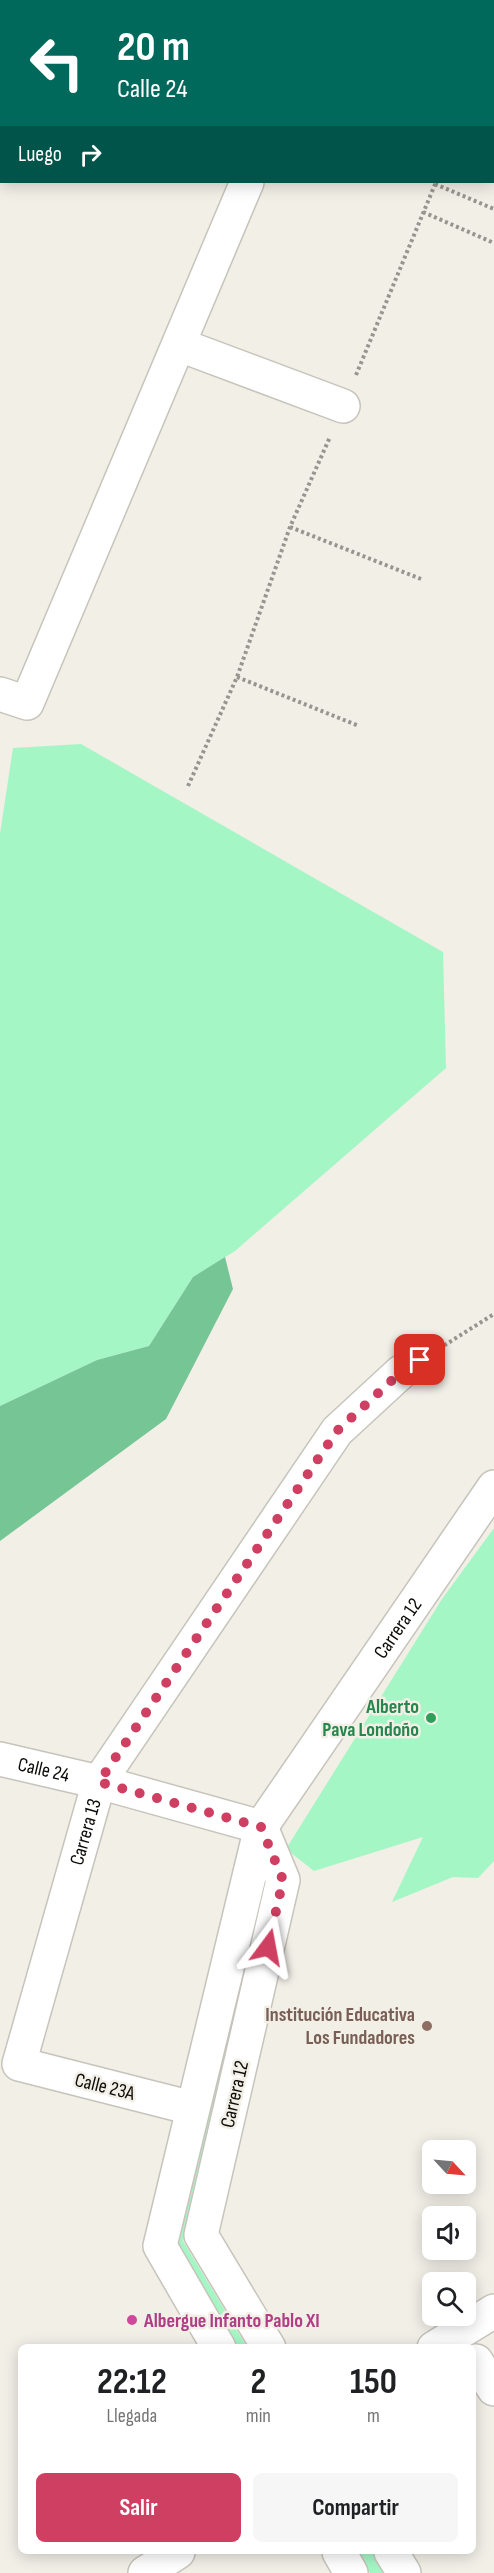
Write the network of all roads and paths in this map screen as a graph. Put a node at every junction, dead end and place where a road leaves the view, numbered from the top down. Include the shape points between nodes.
1 (247, 183) edge
2 (435, 183) edge
3 (494, 209) edge
4 (423, 212) junction
5 (494, 243) edge
6 (180, 345) junction
7 (343, 406) junction
8 (290, 527) junction
9 (421, 579) dead end
10 (237, 677) junction
11 (0, 694) edge
12 (359, 726) dead end
13 (188, 786) dead end
14 (494, 1314) edge
15 (401, 1372) joint
16 (494, 1486) edge
17 (0, 1759) edge
18 (99, 1782) junction
19 (261, 1827) junction
20 (19, 2064) joint
21 (192, 2108) junction
22 (494, 2311) edge
23 (217, 2344) edge
24 (267, 2344) edge
25 (440, 2344) edge
26 (481, 2358) edge
27 (494, 2389) edge
28 (340, 2554) edge
29 (392, 2554) edge
30 (351, 2573) edge
31 (404, 2573) edge

1 - 6 street
2 - 3 path
2 - 4 path
4 - 5 path
4 - 7 path
6 - 7 street
6 - 11 street via 27,703
7 - 8 path
8 - 9 path
8 - 10 path
10 - 12 path
10 - 13 path
14 - 15 path
15 - 18 street, Carrera 13 via 337,1431
16 - 19 street, Carrera 12
17 - 18 street, Calle 24
18 - 19 street, Calle 24
18 - 20 street, Carrera 13
19 - 21 street, Carrera 12
19 - 24 street, Carrera 12 via 283,1880 201,2235
20 - 21 street, Calle 23A
21 - 23 street, Carrera 12 via 159,2246
22 - 25 street
26 - 27 street
28 - 30 street
29 - 31 street

